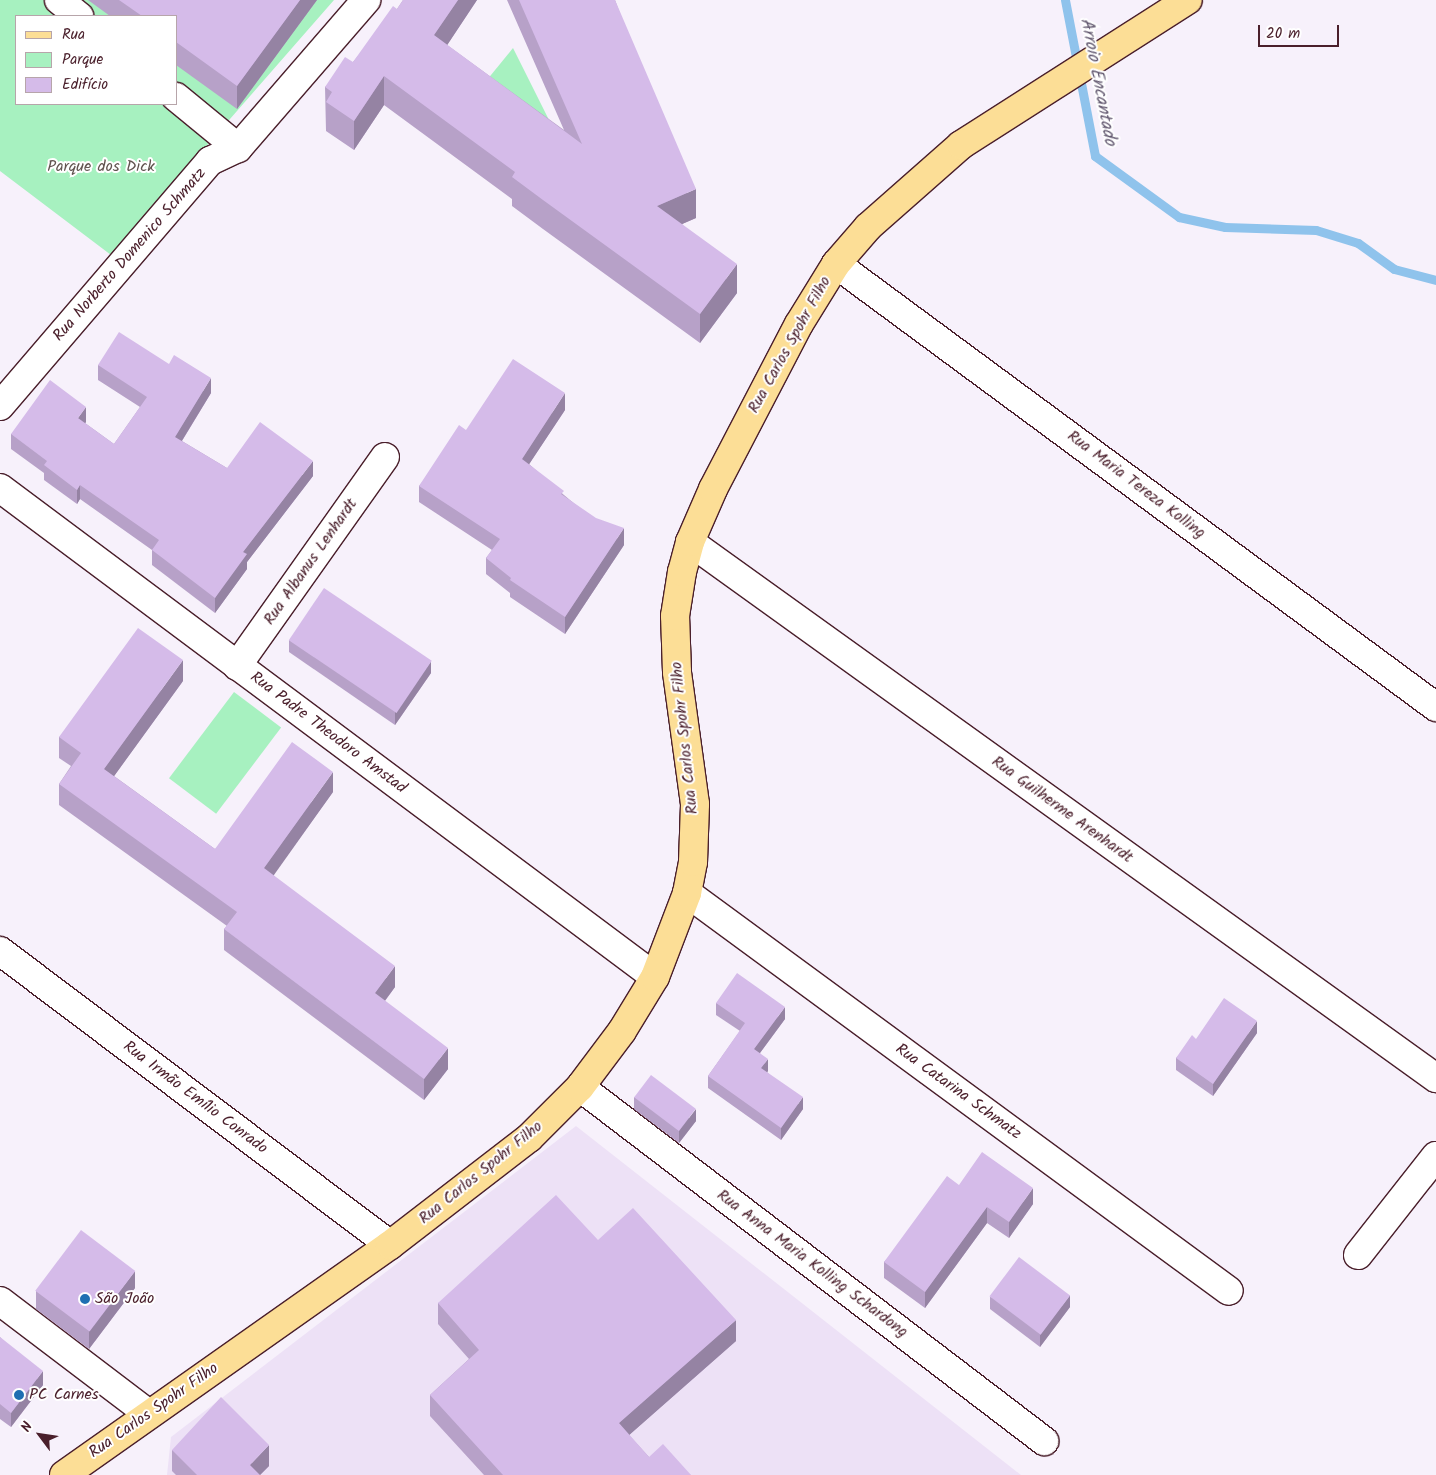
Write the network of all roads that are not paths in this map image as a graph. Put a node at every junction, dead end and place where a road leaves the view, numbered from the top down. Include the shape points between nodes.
1 (59, 0) edge
2 (366, 0) edge
3 (1188, 0) edge
4 (78, 15) edge
5 (178, 99) edge
6 (238, 148) junction
7 (836, 264) junction
8 (0, 406) edge
9 (384, 457) dead end
10 (0, 488) edge
11 (690, 542) junction
12 (237, 666) junction
13 (1436, 707) edge
14 (687, 893) junction
15 (0, 951) edge
16 (656, 977) junction
17 (1436, 1078) edge
18 (580, 1088) junction
19 (1436, 1156) edge
20 (390, 1245) junction
21 (1358, 1255) dead end
22 (1229, 1291) dead end
23 (0, 1301) edge
24 (148, 1414) junction
25 (1044, 1441) dead end
26 (64, 1475) edge

1 - 4 street
2 - 6 street, Rua Norberto Domenico Schmatz
3 - 7 main road, Rua Carlos Spohr Filho via 961,145 868,227
5 - 6 street
6 - 8 street, Rua Norberto Domenico Schmatz via 210,161
7 - 11 main road, Rua Carlos Spohr Filho via 755,406
7 - 13 street, Rua Maria Tereza Kolling
9 - 12 street, Rua Albanus Lenhardt
10 - 12 street, Rua Padre Theodoro Amstad
11 - 14 main road, Rua Carlos Spohr Filho via 675,616 677,672 695,804 693,862
11 - 17 street, Rua Guilherme Arenhardt
12 - 16 street, Rua Padre Theodoro Amstad
14 - 16 main road, Rua Carlos Spohr Filho
14 - 22 street, Rua Catarina Schmatz
15 - 20 street, Rua Irmão Emílio Conrado
16 - 18 main road, Rua Carlos Spohr Filho
18 - 20 main road, Rua Carlos Spohr Filho via 529,1138
18 - 25 street, Rua Anna Maria Kolling Schardong
19 - 21 street
20 - 24 main road, Rua Carlos Spohr Filho
23 - 24 street
24 - 26 main road, Rua Carlos Spohr Filho

